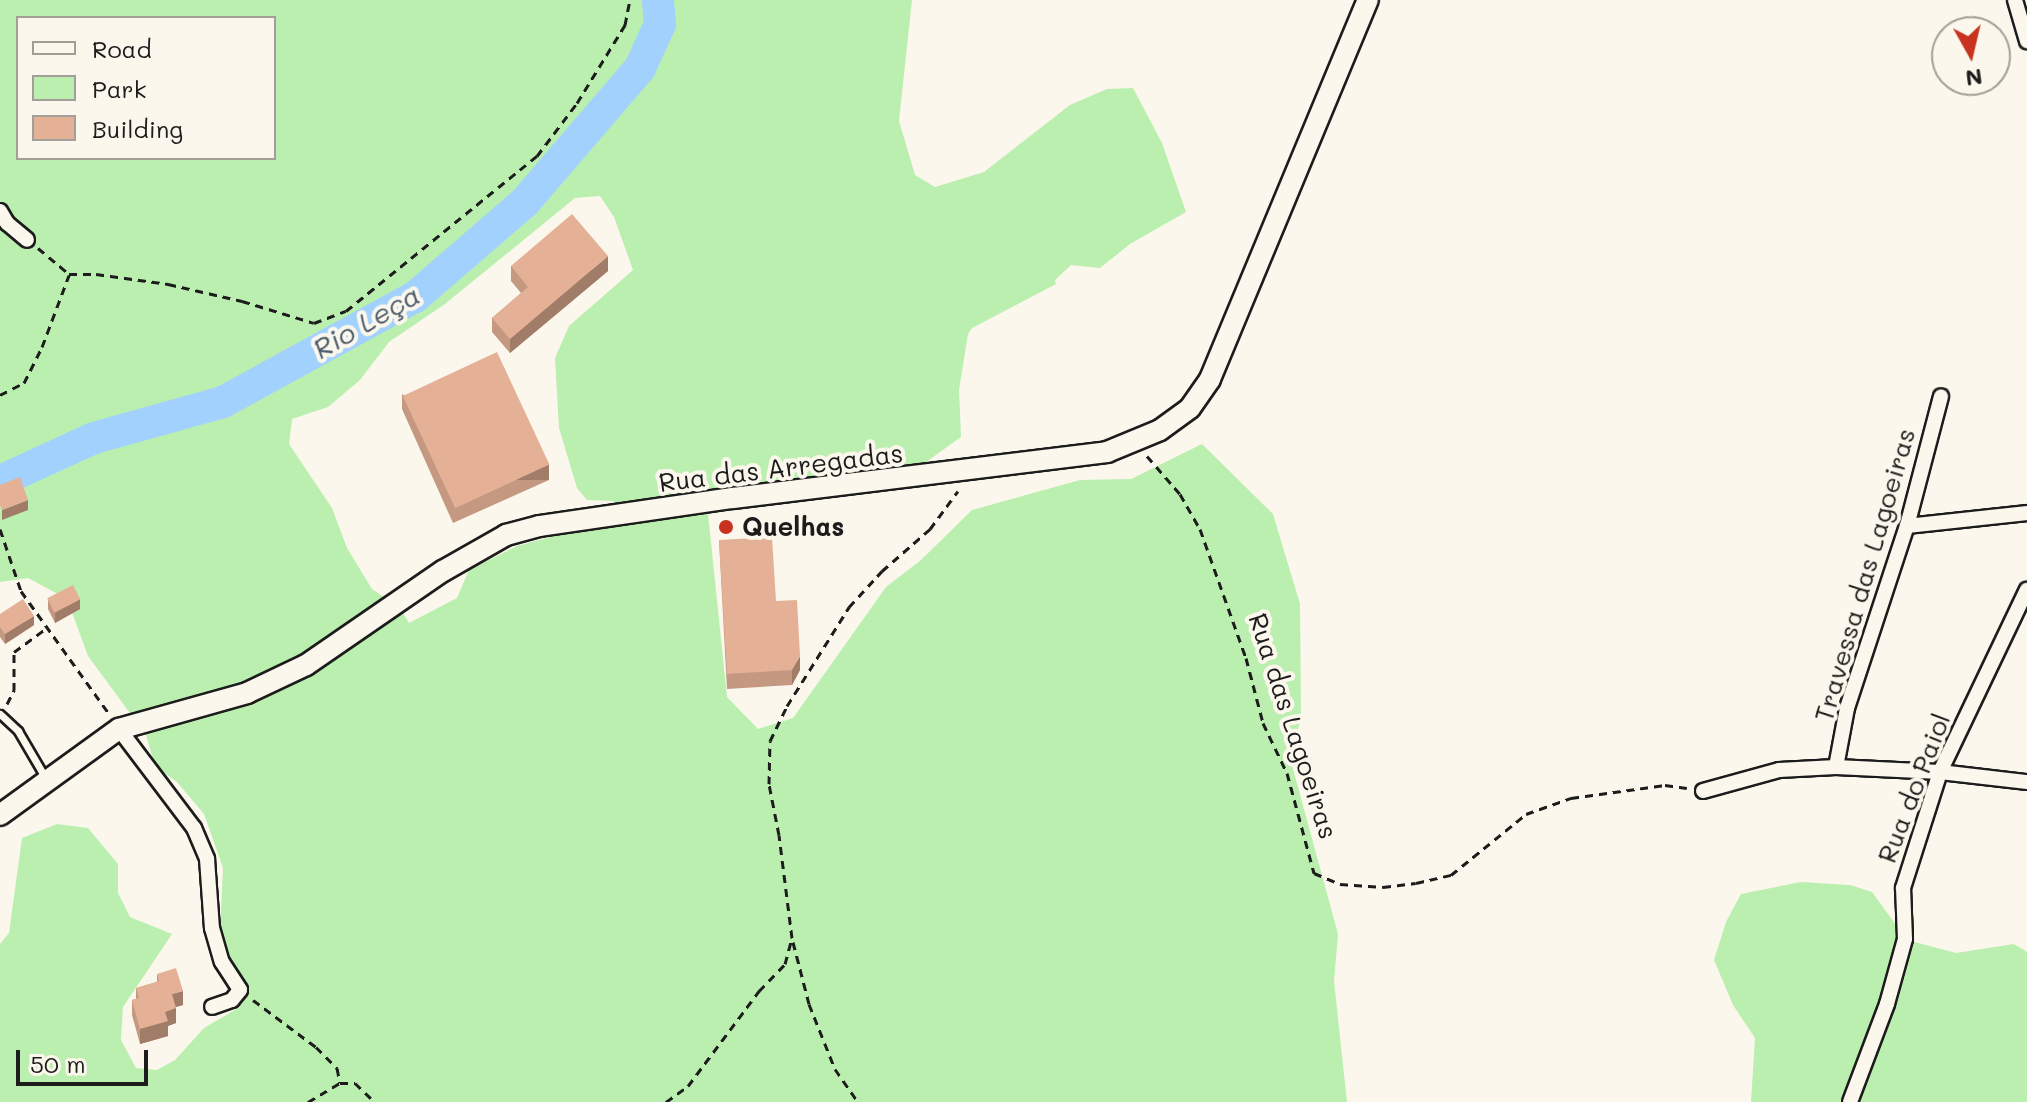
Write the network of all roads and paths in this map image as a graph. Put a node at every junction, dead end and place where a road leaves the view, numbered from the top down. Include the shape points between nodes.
1 (630, 0) edge
2 (1368, 0) edge
3 (2015, 0) edge
4 (2027, 41) edge
5 (0, 211) edge
6 (27, 240) joint
7 (69, 274) junction
8 (0, 395) edge
9 (1941, 396) dead end
10 (1135, 442) junction
11 (962, 472) junction
12 (2027, 513) edge
13 (1907, 526) junction
14 (0, 529) edge
15 (2027, 590) edge
16 (48, 627) junction
17 (1, 714) edge
18 (119, 729) junction
19 (1836, 767) junction
20 (1940, 772) junction
21 (47, 781) junction
22 (2027, 782) edge
23 (1703, 791) joint
24 (0, 815) edge
25 (792, 938) junction
26 (240, 990) junction
27 (212, 1007) dead end
28 (340, 1083) junction
29 (308, 1102) edge
30 (375, 1102) edge
31 (666, 1102) edge
32 (858, 1102) edge
33 (1850, 1102) edge

1 - 7 path via 625,25 537,156 346,311 314,323 168,284
2 - 10 street, Rua das Arregadas via 1210,379 1190,408
3 - 4 street
5 - 6 street
6 - 7 path
7 - 8 path via 24,383
9 - 13 street, Travessa das Lagoeiras
10 - 11 street, Rua das Arregadas via 1107,452
10 - 23 path, Rua das Lagoeiras via 1180,494 1200,529 1263,723 1287,773 1314,873 1340,884 1416,883 1451,875 1526,814 1571,798 1665,785
11 - 18 street, Rua das Arregadas via 718,500 506,535 443,571 306,665 247,693
11 - 25 path via 959,489 930,529 849,607 770,741 769,784
12 - 13 street
13 - 19 street, Travessa das Lagoeiras via 1847,708
14 - 16 path via 21,591
15 - 20 street, Rua do Paiol
16 - 17 path via 14,652 14,690
16 - 18 path
17 - 21 lane via 18,731
18 - 21 street, Rua das Arregadas
18 - 26 street via 194,828 207,859 212,928 222,962
19 - 20 street
19 - 23 street via 1779,770
20 - 22 street
20 - 33 street, Rua do Paiol via 1903,888 1905,939
21 - 24 street, Rua das Arregadas
25 - 31 path via 785,964 688,1086
25 - 32 path via 809,1004 835,1069
26 - 27 street via 232,1000
26 - 28 path via 316,1047 337,1068
28 - 29 path
28 - 30 path via 355,1083

